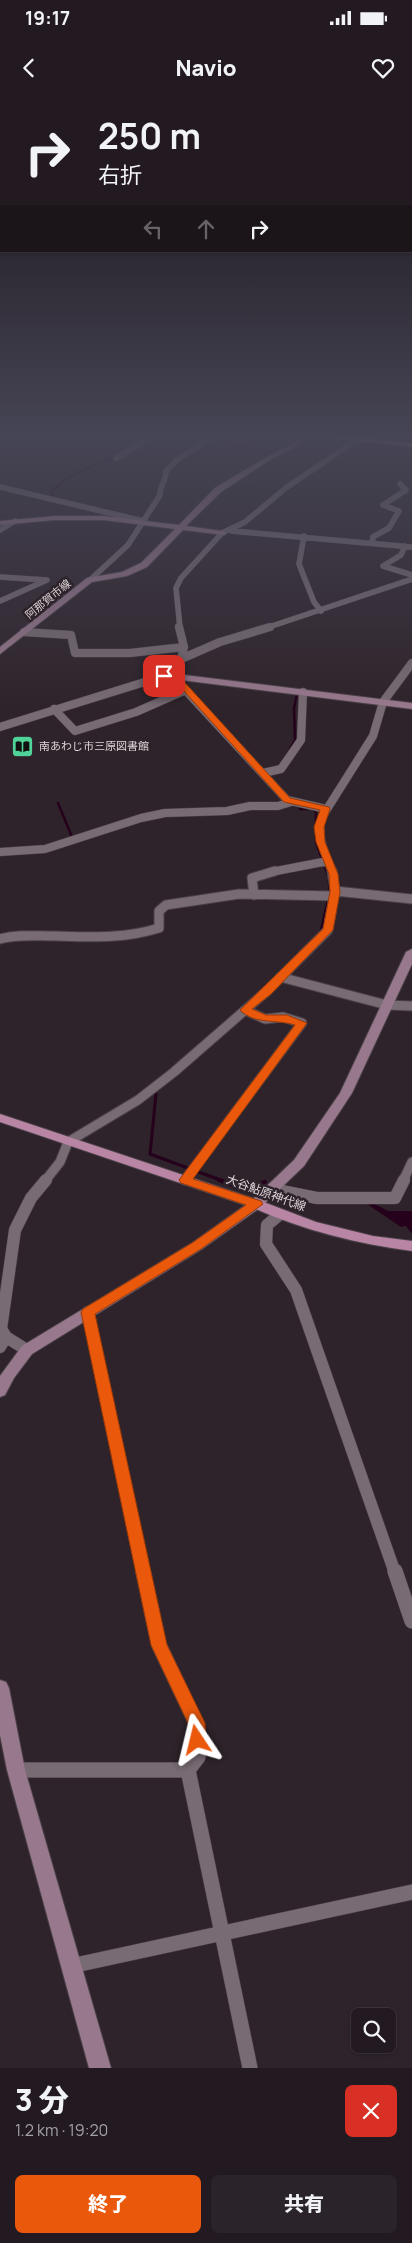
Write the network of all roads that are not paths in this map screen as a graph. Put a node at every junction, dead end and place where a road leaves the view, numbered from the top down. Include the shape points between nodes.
1 (139, 527) edge
2 (174, 527) edge
3 (235, 527) edge
4 (390, 527) edge
5 (180, 528) junction
6 (222, 533) junction
7 (304, 536) junction
8 (372, 543) junction
9 (409, 546) edge
10 (0, 577) edge
11 (412, 577) edge
12 (90, 580) junction
13 (0, 601) edge
14 (321, 611) junction
15 (24, 632) junction
16 (184, 647) junction
17 (0, 652) edge
18 (181, 659) junction
19 (412, 663) edge
20 (176, 677) junction
21 (186, 690) junction
22 (303, 692) junction
23 (382, 702) junction
24 (412, 706) edge
25 (54, 709) junction
26 (0, 727) edge
27 (263, 773) junction
28 (291, 802) junction
29 (326, 809) junction
30 (0, 852) edge
31 (328, 861) junction
32 (254, 894) junction
33 (335, 894) junction
34 (412, 899) edge
35 (0, 939) edge
36 (412, 952) edge
37 (280, 977) junction
38 (387, 1005) junction
39 (412, 1006) edge
40 (245, 1010) junction
41 (0, 1118) edge
42 (68, 1142) junction
43 (412, 1162) edge
44 (185, 1180) junction
45 (272, 1189) junction
46 (256, 1204) junction
47 (279, 1215) junction
48 (412, 1246) edge
49 (88, 1312) junction
50 (3, 1342) edge
51 (26, 1350) junction
52 (0, 1391) edge
53 (412, 1621) edge
54 (0, 1688) edge
55 (16, 1770) junction
56 (188, 1770) junction
57 (412, 1892) edge
58 (221, 1934) junction
59 (72, 1966) junction
60 (100, 2068) edge
61 (250, 2068) edge

1 - 12 street via 128,545
2 - 5 street
3 - 6 street
4 - 8 street via 373,537
5 - 6 street
5 - 12 street, 阿那賀市線 via 151,559 135,570
6 - 7 street via 240,530
6 - 16 street via 188,569 176,588
7 - 8 street
7 - 14 street via 299,564 314,602
8 - 9 street
9 - 11 street via 383,566
10 - 13 street via 47,580
11 - 14 street
12 - 15 street, 阿那賀市線
14 - 18 street via 228,639
15 - 16 street via 71,636 75,653 130,653
15 - 17 street, 阿那賀市線
16 - 18 street
18 - 20 street
19 - 23 street
20 - 21 street
20 - 22 street
20 - 25 street via 164,676
21 - 25 street via 136,712 75,731
21 - 27 street
22 - 23 street
22 - 27 street via 301,740 281,769
23 - 24 street
23 - 29 street via 373,736
25 - 26 street
27 - 28 street
28 - 29 street
28 - 30 street via 227,811 165,813 45,849
29 - 31 street via 319,827
31 - 32 street via 283,868 252,878
31 - 33 street
32 - 33 street
32 - 35 street via 166,905 159,911 159,928 144,934
33 - 34 street
33 - 37 street via 328,930
36 - 38 street
37 - 38 street
37 - 40 street
38 - 39 street
38 - 45 street via 332,1116 299,1163
40 - 42 street via 145,1095
40 - 44 street via 265,1019 283,1017 302,1023
41 - 42 main road, 大谷鮎原神代線
42 - 44 main road, 大谷鮎原神代線
42 - 50 street via 60,1162 31,1198 15,1230 1,1329
43 - 45 street via 395,1198 285,1194
44 - 46 main road, 大谷鮎原神代線
45 - 46 street
46 - 47 main road, 大谷鮎原神代線
46 - 49 street via 189,1251
47 - 48 main road, 大谷鮎原神代線 via 336,1231
47 - 53 street via 267,1226 266,1244 296,1290
49 - 51 street
49 - 56 street via 159,1645 196,1723 198,1757
50 - 51 street
51 - 52 street
54 - 55 street
55 - 56 street
55 - 59 street
56 - 58 street
57 - 58 street
58 - 59 street
58 - 61 street
59 - 60 street

